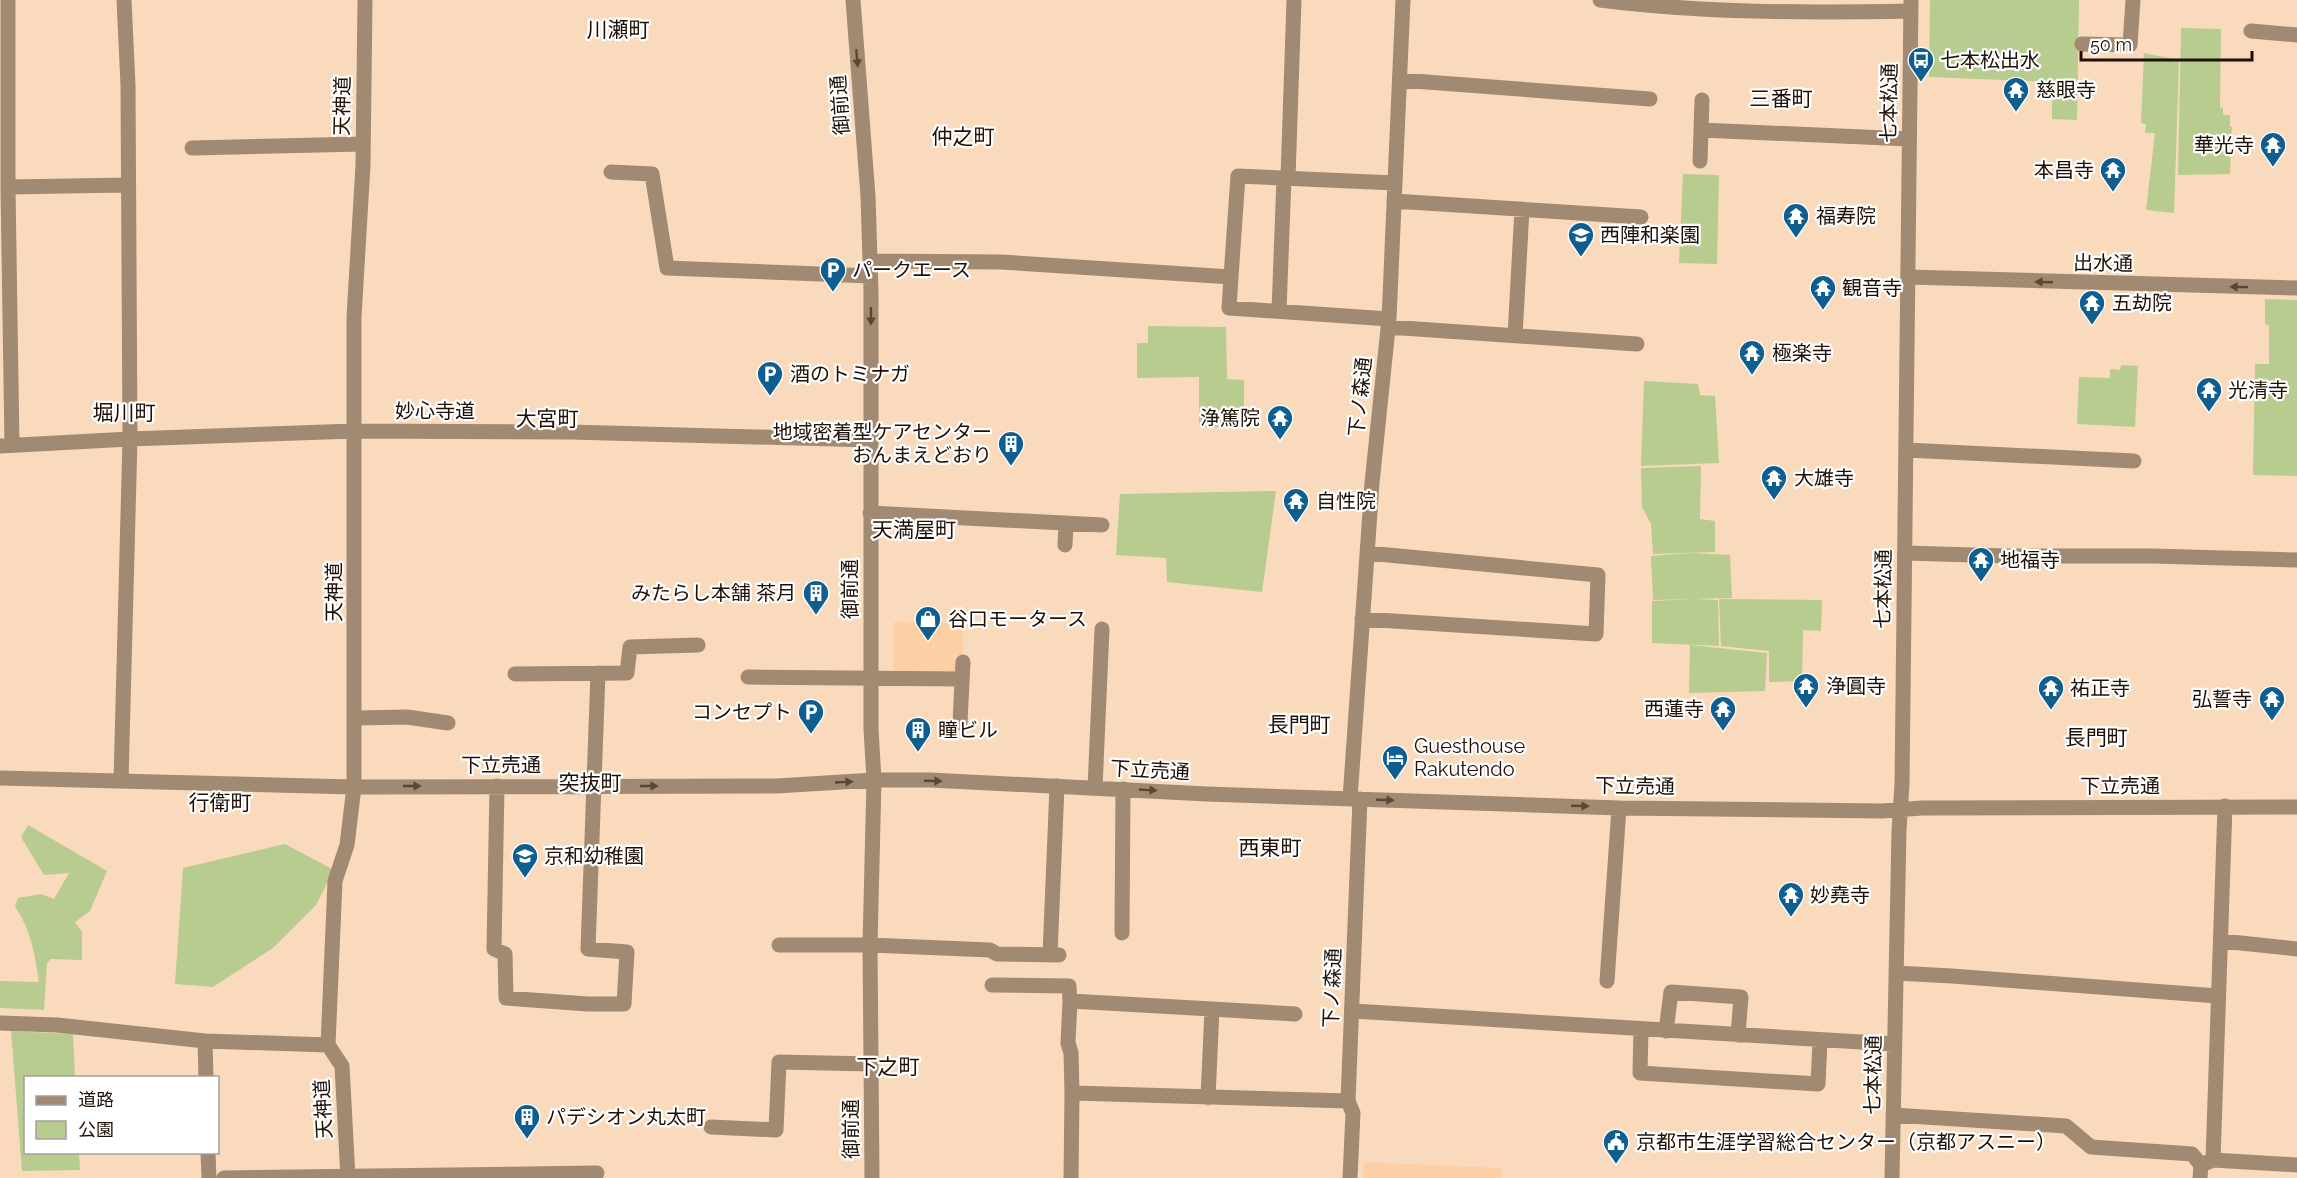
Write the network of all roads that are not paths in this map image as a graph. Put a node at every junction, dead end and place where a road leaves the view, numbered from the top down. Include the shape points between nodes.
1 (8, 0) edge
2 (124, 0) edge
3 (365, 0) edge
4 (853, 0) edge
5 (1294, 0) edge
6 (1403, 0) edge
7 (1600, 0) edge
8 (2133, 0) edge
9 (1911, 5) edge
10 (2251, 31) dead end
11 (2297, 35) edge
12 (2082, 44) dead end
13 (1400, 81) junction
14 (1650, 99) dead end
15 (1702, 100) dead end
16 (1701, 129) junction
17 (1909, 139) junction
18 (363, 144) junction
19 (192, 148) dead end
20 (4, 152) edge
21 (1700, 161) dead end
22 (611, 172) dead end
23 (1286, 178) junction
24 (1395, 183) junction
25 (128, 185) junction
26 (8, 187) junction
27 (1394, 201) junction
28 (1522, 209) junction
29 (1641, 217) dead end
30 (870, 269) junction
31 (1231, 277) junction
32 (1908, 277) junction
33 (2297, 288) edge
34 (1279, 311) junction
35 (1388, 323) junction
36 (1515, 336) junction
37 (5, 337) edge
38 (1637, 344) dead end
39 (354, 431) junction
40 (130, 439) junction
41 (870, 440) junction
42 (6, 445) edge
43 (1906, 450) junction
44 (2134, 461) dead end
45 (870, 513) junction
46 (1066, 523) junction
47 (1102, 525) dead end
48 (1065, 545) dead end
49 (1367, 553) junction
50 (1905, 553) junction
51 (2297, 560) edge
52 (1362, 620) junction
53 (1102, 629) dead end
54 (698, 645) dead end
55 (963, 662) dead end
56 (598, 673) junction
57 (515, 674) dead end
58 (748, 677) dead end
59 (871, 677) junction
60 (962, 679) junction
61 (355, 718) junction
62 (448, 723) dead end
63 (960, 723) dead end
64 (0, 778) edge
65 (874, 780) junction
66 (121, 781) junction
67 (497, 786) junction
68 (594, 786) junction
69 (1056, 786) junction
70 (354, 787) junction
71 (1095, 788) junction
72 (1123, 789) junction
73 (1355, 799) junction
74 (2225, 806) junction
75 (2297, 807) edge
76 (1619, 808) junction
77 (1900, 810) junction
78 (1122, 933) dead end
79 (2222, 941) junction
80 (779, 945) dead end
81 (870, 945) junction
82 (2297, 949) edge
83 (1896, 973) junction
84 (1606, 981) dead end
85 (992, 985) dead end
86 (2218, 996) junction
87 (1070, 1001) junction
88 (1212, 1009) junction
89 (1353, 1011) junction
90 (1295, 1014) dead end
91 (0, 1023) edge
92 (1641, 1029) junction
93 (1666, 1031) junction
94 (1738, 1035) junction
95 (205, 1041) junction
96 (1820, 1041) junction
97 (1894, 1044) junction
98 (328, 1045) junction
99 (871, 1064) junction
100 (206, 1076) edge
101 (1072, 1093) junction
102 (1209, 1098) junction
103 (1348, 1101) junction
104 (1893, 1115) junction
105 (711, 1127) dead end
106 (208, 1154) edge
107 (2297, 1165) edge
108 (2204, 1168) edge
109 (597, 1173) dead end
110 (517, 1176) edge
111 (348, 1177) edge
112 (209, 1178) edge
113 (224, 1178) edge
114 (872, 1178) edge
115 (1071, 1178) edge
116 (1350, 1178) edge
117 (1892, 1178) edge

1 - 20 street
2 - 25 street
3 - 18 street, 天神道
4 -> 30 street, 御前通
5 - 23 street
6 - 13 street, 下ノ森通
7 - 9 street via 1712,10 1839,12
8 - 12 street via 2130,45
9 - 17 street, 七本松通
10 - 11 street
13 - 14 street
13 - 24 street, 下ノ森通
15 - 16 street
16 - 17 street
16 - 21 street
17 - 32 street, 七本松通
18 - 19 street
18 - 39 street, 天神道 via 354,317
20 - 26 street
22 - 30 street via 652,174 667,268
23 - 24 street
23 - 31 street via 1238,176
23 - 34 street
24 - 27 street, 下ノ森通
25 - 26 street
25 - 40 street
26 - 37 street
27 - 28 street
27 - 35 street, 下ノ森通
28 - 29 street
28 - 36 street
30 - 31 street via 1001,262
30 -> 41 street, 御前通
31 - 34 street via 1229,308
33 -> 32 street, 出水通
32 - 43 street, 七本松通
34 - 35 street
35 - 36 street
35 - 49 street, 下ノ森通
36 - 38 street
37 - 42 street
39 - 40 street, 妙心寺道
39 - 41 street, 妙心寺道
39 - 61 street, 天神道
40 - 42 street, 妙心寺道
40 - 66 street
41 - 45 street, 御前通
43 - 44 street
43 - 50 street, 七本松通
45 - 46 street
45 - 59 street, 御前通
46 - 47 street
46 - 48 street
49 - 52 street, 下ノ森通
49 - 52 street via 1598,575 1596,634
50 - 51 street
50 - 77 street, 七本松通
52 - 73 street, 下ノ森通
53 - 71 street
54 - 56 street via 630,647 627,673
55 - 60 street
56 - 57 street
56 - 68 street
58 - 59 street
59 - 60 street
59 - 65 street, 御前通
60 - 63 street
61 - 62 street via 407,717
61 - 70 street, 天神道
64 - 66 street, 下立売通
68 -> 65 street, 下立売通 via 777,786
65 -> 69 street, 下立売通
65 - 81 street, 御前通
66 - 70 street, 下立売通
67 - 68 street, 下立売通
67 - 68 street via 494,950 505,954 506,999 624,1004 627,952 588,949
70 -> 67 street, 下立売通
69 - 71 street, 下立売通
69 - 81 street via 1054,955
70 - 98 street, 天神道 via 347,844 335,881
71 - 72 street, 下立売通
72 -> 73 street, 下立売通
72 - 78 street
73 -> 76 street, 下立売通
73 - 89 street, 下ノ森通
74 - 75 street, 下立売通
74 - 77 street, 下立売通
74 - 79 street
76 - 77 street, 下立売通
76 - 84 street
77 - 83 street, 七本松通
79 - 82 street
79 - 86 street
80 - 81 street
81 - 99 street, 御前通
83 - 86 street
83 - 97 street, 七本松通
85 - 87 street via 1069,986
86 - 108 street
87 - 88 street
87 - 101 street
88 - 90 street
88 - 102 street
89 - 92 street
89 - 103 street, 下ノ森通
91 - 95 street
92 - 93 street
92 - 96 street via 1640,1073 1818,1084
93 - 94 street
93 - 94 street via 1671,992 1741,997
94 - 96 street
95 - 98 street
95 - 100 street
96 - 97 street
97 - 104 street, 七本松通
98 - 111 street, 天神道 via 342,1066
99 - 105 street via 779,1062 776,1130
99 - 114 street, 御前通
101 - 102 street
101 - 115 street
102 - 103 street
103 - 116 street, 下ノ森通 via 1353,1113
104 - 108 street via 2066,1126 2091,1148 2192,1154
104 - 117 street, 七本松通
106 - 112 street
107 - 108 street
109 - 110 street
110 - 111 street
111 - 113 street

